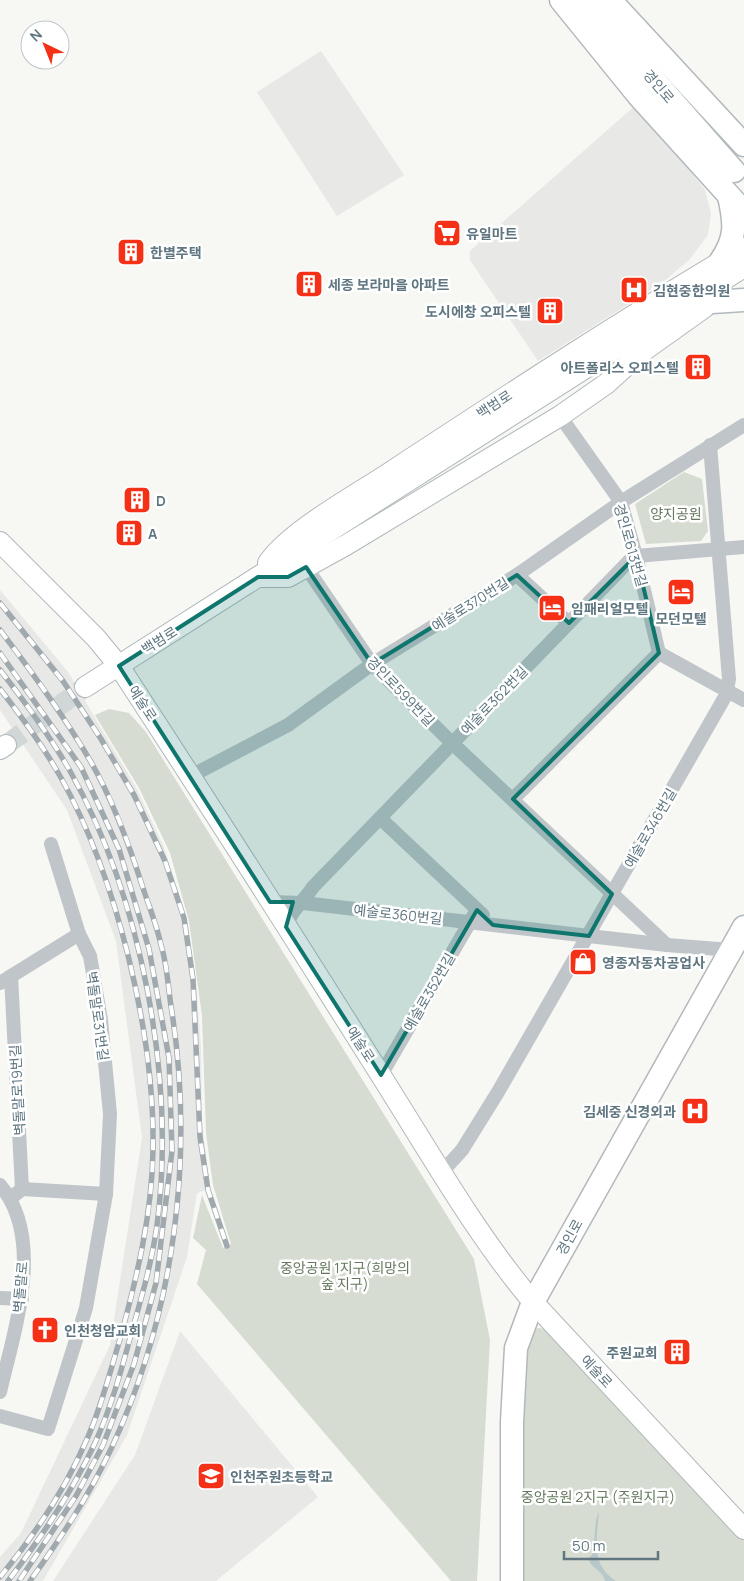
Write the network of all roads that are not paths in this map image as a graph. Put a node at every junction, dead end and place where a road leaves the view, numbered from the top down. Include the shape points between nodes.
1 (560, 0) edge
2 (584, 0) edge
3 (610, 0) edge
4 (744, 145) edge
5 (732, 184) edge
6 (744, 212) edge
7 (744, 248) edge
8 (720, 262) junction
9 (744, 267) edge
10 (744, 282) edge
11 (744, 300) edge
12 (712, 302) junction
13 (560, 416) junction
14 (744, 425) edge
15 (710, 445) junction
16 (621, 502) junction
17 (0, 542) edge
18 (744, 547) edge
19 (718, 549) junction
20 (636, 556) junction
21 (306, 567) junction
22 (517, 574) junction
23 (258, 577) junction
24 (569, 623) junction
25 (659, 653) junction
26 (372, 664) junction
27 (119, 666) junction
28 (85, 687) tunnel mouth
29 (727, 690) junction
30 (744, 700) edge
31 (452, 743) junction
32 (191, 776) junction
33 (514, 799) junction
34 (380, 818) junction
35 (51, 844) dead end
36 (612, 894) junction
37 (270, 902) junction
38 (303, 903) junction
39 (473, 916) junction
40 (286, 927) junction
41 (744, 927) edge
42 (79, 934) junction
43 (589, 936) junction
44 (666, 945) junction
45 (738, 946) edge
46 (5, 980) edge
47 (381, 1075) junction
48 (441, 1173) junction
49 (0, 1185) edge
50 (22, 1189) junction
51 (106, 1194) junction
52 (11, 1198) junction
53 (0, 1298) edge
54 (22, 1299) junction
55 (533, 1302) junction
56 (0, 1392) edge
57 (0, 1416) edge
58 (744, 1529) edge
59 (512, 1581) edge

1 - 5 main road via 638,95
2 - 5 main road, 경인로
3 - 4 main road
5 - 6 main road
5 - 8 main road via 734,231
7 - 8 main road, 백범로
8 - 23 main road, 백범로 via 542,373 300,532 276,551
9 - 23 main road, 백범로
10 - 12 main road
11 - 12 main road
12 - 13 main road
13 - 16 street, 경인로613번길
13 - 21 main road
14 - 15 street, 예술로370번길
15 - 16 street, 예술로370번길
15 - 19 street, 예술로346번길
16 - 20 street, 경인로613번길
16 - 22 street, 예술로370번길
17 - 27 main road, 예술로 via 96,638
18 - 19 street
19 - 20 street
19 - 29 street, 예술로346번길 via 729,679
20 - 24 street, 예술로362번길
20 - 25 street, 경인로613번길
21 - 23 main road via 288,577
21 - 26 street, 경인로599번길
22 - 24 street
22 - 26 street, 예술로370번길
23 - 27 main road, 백범로
24 - 31 street, 예술로362번길
25 - 29 street
25 - 33 street
26 - 31 street, 경인로599번길
26 - 32 street, 예술로370번길 via 288,725
27 - 28 main road, 백범로
27 - 32 main road, 예술로
29 - 30 street
29 - 36 street, 예술로346번길
31 - 33 street, 경인로599번길
31 - 34 street, 예술로362번길
32 - 37 main road, 예술로
33 - 36 street, 경인로599번길
34 - 38 street, 예술로362번길 via 313,887
34 - 39 street
35 - 42 street, 벽돌말로31번길
36 - 43 street, 예술로346번길
36 - 44 street, 경인로599번길
37 - 38 street, 예술로360번길
37 - 40 main road, 예술로
38 - 39 street, 예술로360번길
38 - 40 street, 예술로362번길 via 289,915
39 - 43 street, 예술로360번길 via 493,925
39 - 47 street, 예술로352번길
40 - 47 main road, 예술로
41 - 45 main road, 경인로
42 - 46 street
42 - 51 street, 벽돌말로31번길 via 90,956 103,1038 110,1114
43 - 44 street, 예술로360번길
43 - 48 street, 예술로346번길 via 462,1150
44 - 45 street
45 - 55 main road, 경인로
46 - 50 street, 벽돌말로19번길
47 - 48 main road, 예술로
48 - 55 main road, 예술로 via 505,1269
49 - 52 street, 벽돌말로
50 - 51 street
50 - 52 street
51 - 57 street, 벽돌말로31번길 via 86,1308 48,1429
52 - 54 street, 벽돌말로 via 24,1236
53 - 54 street
54 - 56 street, 벽돌말로
55 - 58 main road, 예술로
55 - 59 main road, 경인로 via 516,1348 512,1422

